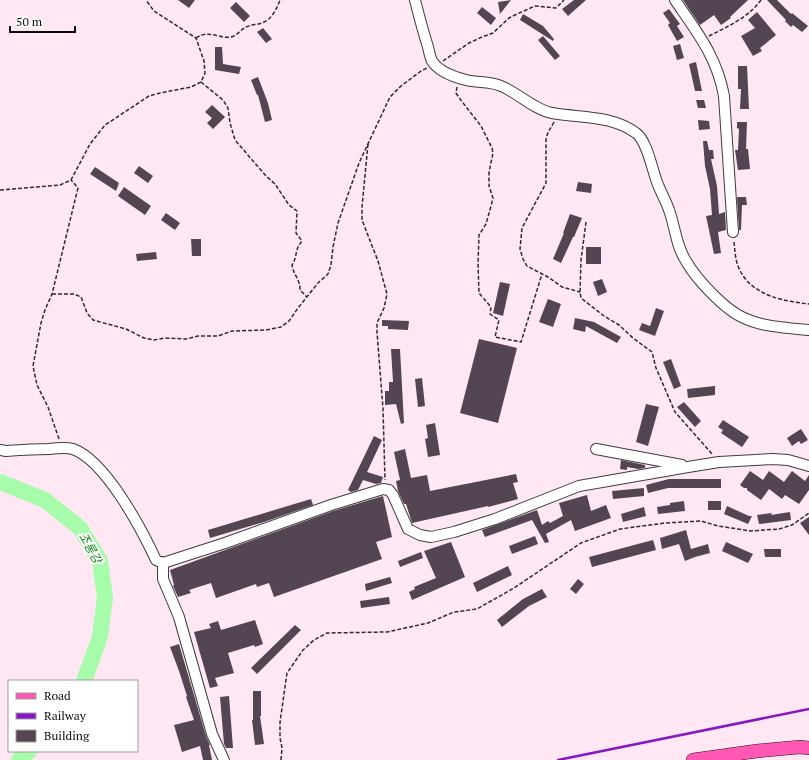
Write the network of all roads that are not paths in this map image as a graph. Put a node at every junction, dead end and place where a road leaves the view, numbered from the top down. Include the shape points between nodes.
1 (415, 0) edge
2 (675, 0) edge
3 (732, 232) road end
4 (809, 330) edge
5 (596, 449) dead end
6 (0, 450) edge
7 (809, 466) edge
8 (688, 467) junction
9 (163, 563) junction
10 (809, 748) edge
11 (224, 760) edge
12 (693, 760) edge

1 - 4 street via 432,61 439,69 467,81 502,86 542,110 613,120 637,133 643,140 685,261 702,282 727,308 743,318
2 - 3 street via 702,39 718,70 724,96
5 - 8 street
6 - 9 street via 64,448 74,449 89,458 109,479 156,560
7 - 8 street via 788,460 762,459
8 - 9 street via 579,486 494,519 431,537 408,529 393,494 386,490
9 - 11 street via 163,579 179,618 212,734
10 - 12 main road via 757,751

